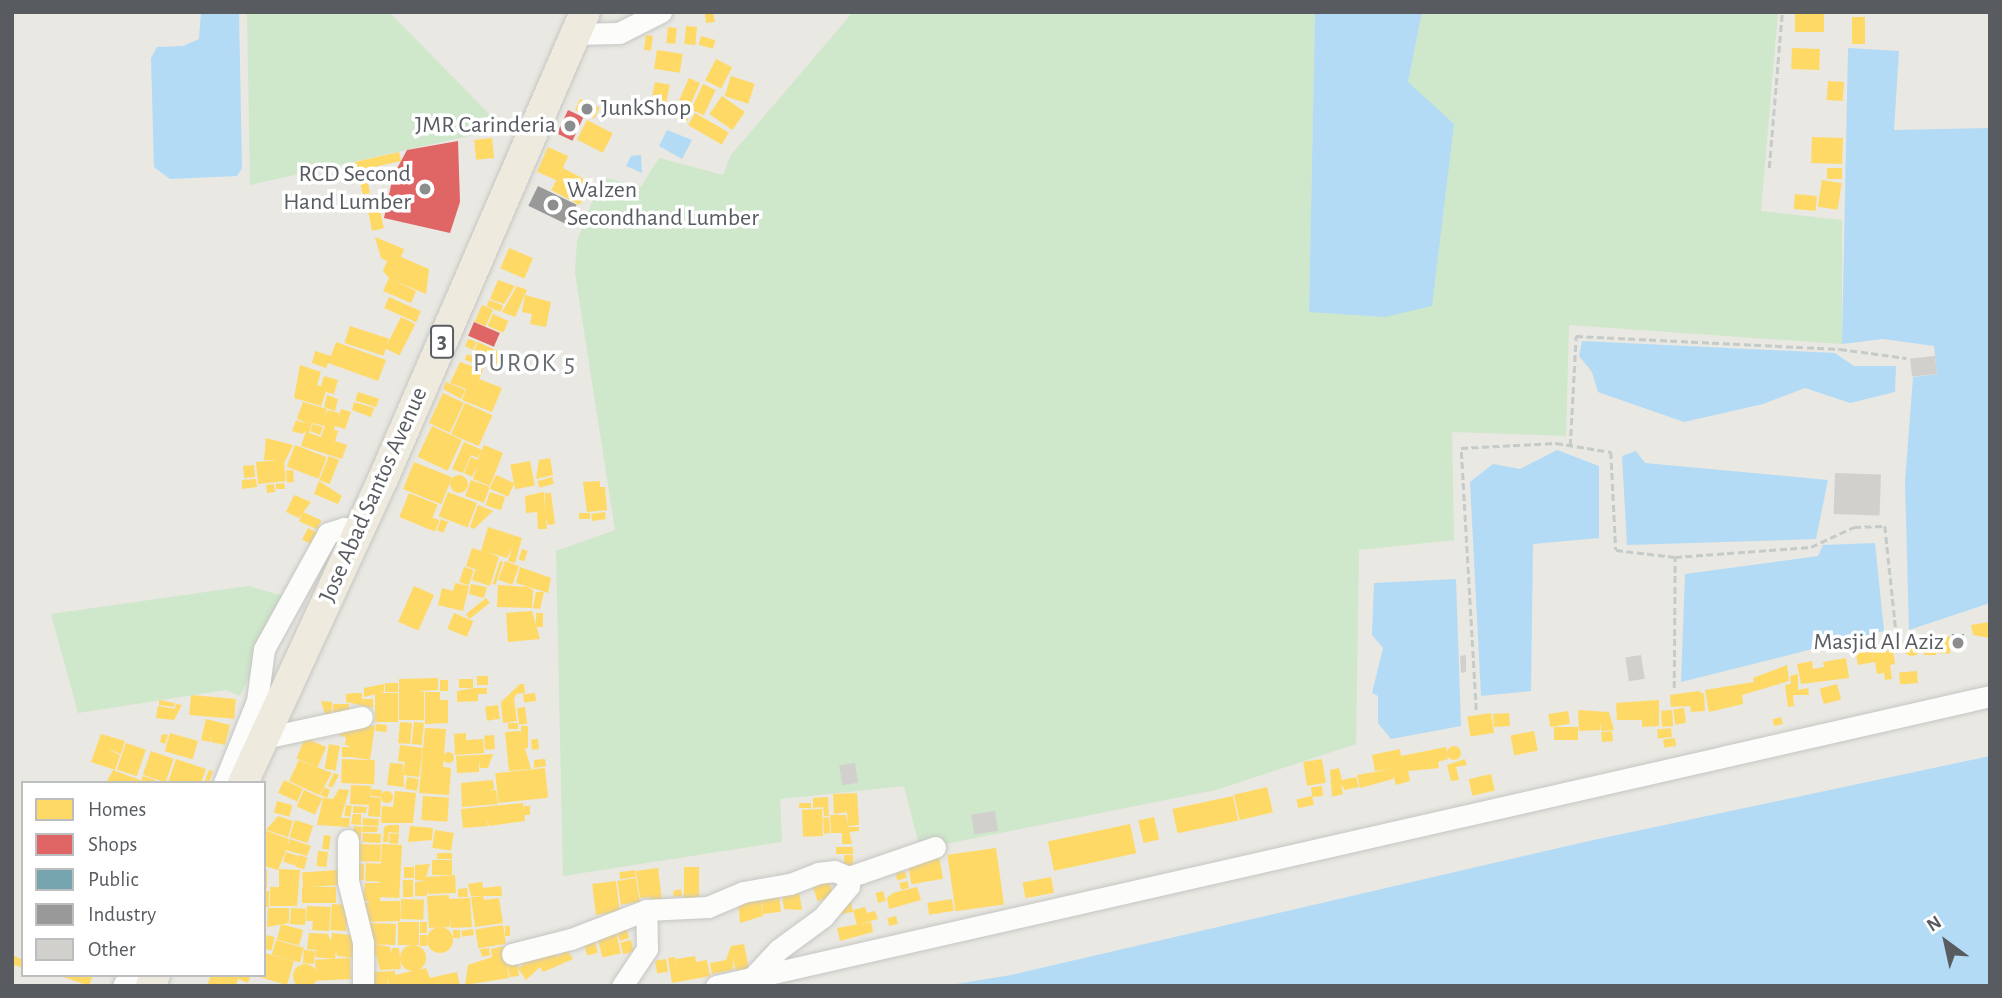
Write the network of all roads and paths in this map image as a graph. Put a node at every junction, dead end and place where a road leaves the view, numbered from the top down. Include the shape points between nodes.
1 (661, 12) edge
2 (1782, 12) edge
3 (580, 23) edge
4 (1769, 169) dead end
5 (1906, 358) dead end
6 (1570, 446) junction
7 (358, 533) junction
8 (1675, 557) junction
9 (1897, 640) dead end
10 (1674, 688) dead end
11 (1990, 696) edge
12 (1476, 710) dead end
13 (362, 717) dead end
14 (264, 738) junction
15 (225, 781) edge
16 (244, 781) edge
17 (348, 840) dead end
18 (935, 847) dead end
19 (849, 877) junction
20 (646, 910) junction
21 (512, 954) dead end
22 (753, 977) junction
23 (363, 986) edge
24 (622, 986) edge
25 (716, 986) edge

1 - 3 street via 619,33
2 - 4 path
3 - 7 highway, Jose Abad Santos Avenue / 3
5 - 6 path via 1840,349 1576,336
6 - 8 path via 1611,452 1616,550
6 - 12 path via 1461,448
7 - 14 highway, Jose Abad Santos Avenue / 3
7 - 15 street via 344,528 328,533 264,649 257,701
8 - 9 path via 1811,547 1854,527 1885,526
8 - 10 path
11 - 22 street
13 - 14 street
14 - 16 highway, Jose Abad Santos Avenue / 3
17 - 23 street via 348,881 363,942
18 - 19 street
19 - 20 street via 834,871 818,873 790,884 743,892 708,907
19 - 22 street via 849,886 822,917 778,950
20 - 21 street via 571,939
20 - 24 street via 647,949
22 - 25 street

